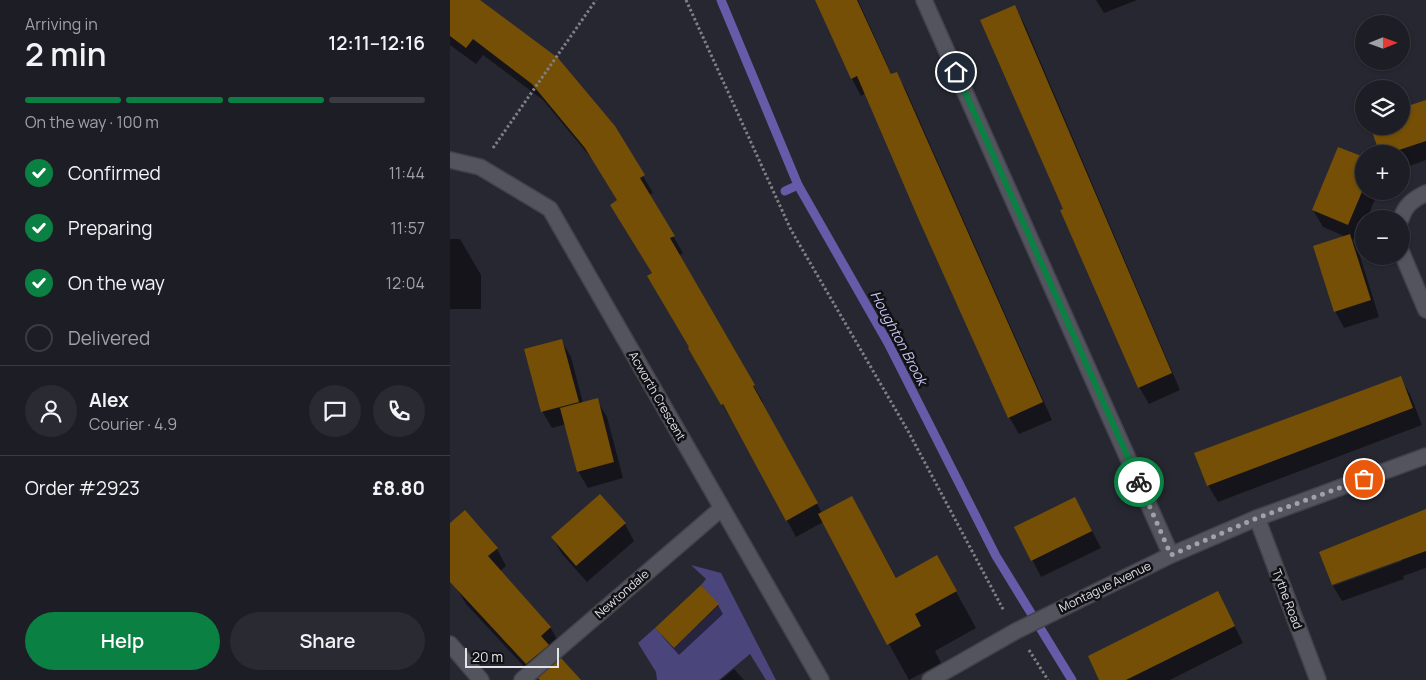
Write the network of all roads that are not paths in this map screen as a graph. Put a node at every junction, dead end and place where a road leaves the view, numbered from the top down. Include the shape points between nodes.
1 (924, 0) edge
2 (450, 160) edge
3 (1426, 193) edge
4 (1403, 210) edge
5 (1407, 265) edge
6 (1426, 310) edge
7 (1426, 456) edge
8 (722, 508) junction
9 (1257, 518) junction
10 (1171, 555) junction
11 (450, 644) edge
12 (481, 680) edge
13 (522, 680) edge
14 (821, 680) edge
15 (930, 680) edge
16 (1318, 680) edge

1 - 10 street
2 - 8 street, Acworth Crescent via 480,167 550,208
3 - 4 street
5 - 6 street
7 - 9 street, Montague Avenue
8 - 13 street, Newtondale
8 - 14 street, Acworth Crescent
9 - 10 street, Montague Avenue
9 - 16 street, Tythe Road
10 - 15 street, Montague Avenue via 1020,629
11 - 12 street

